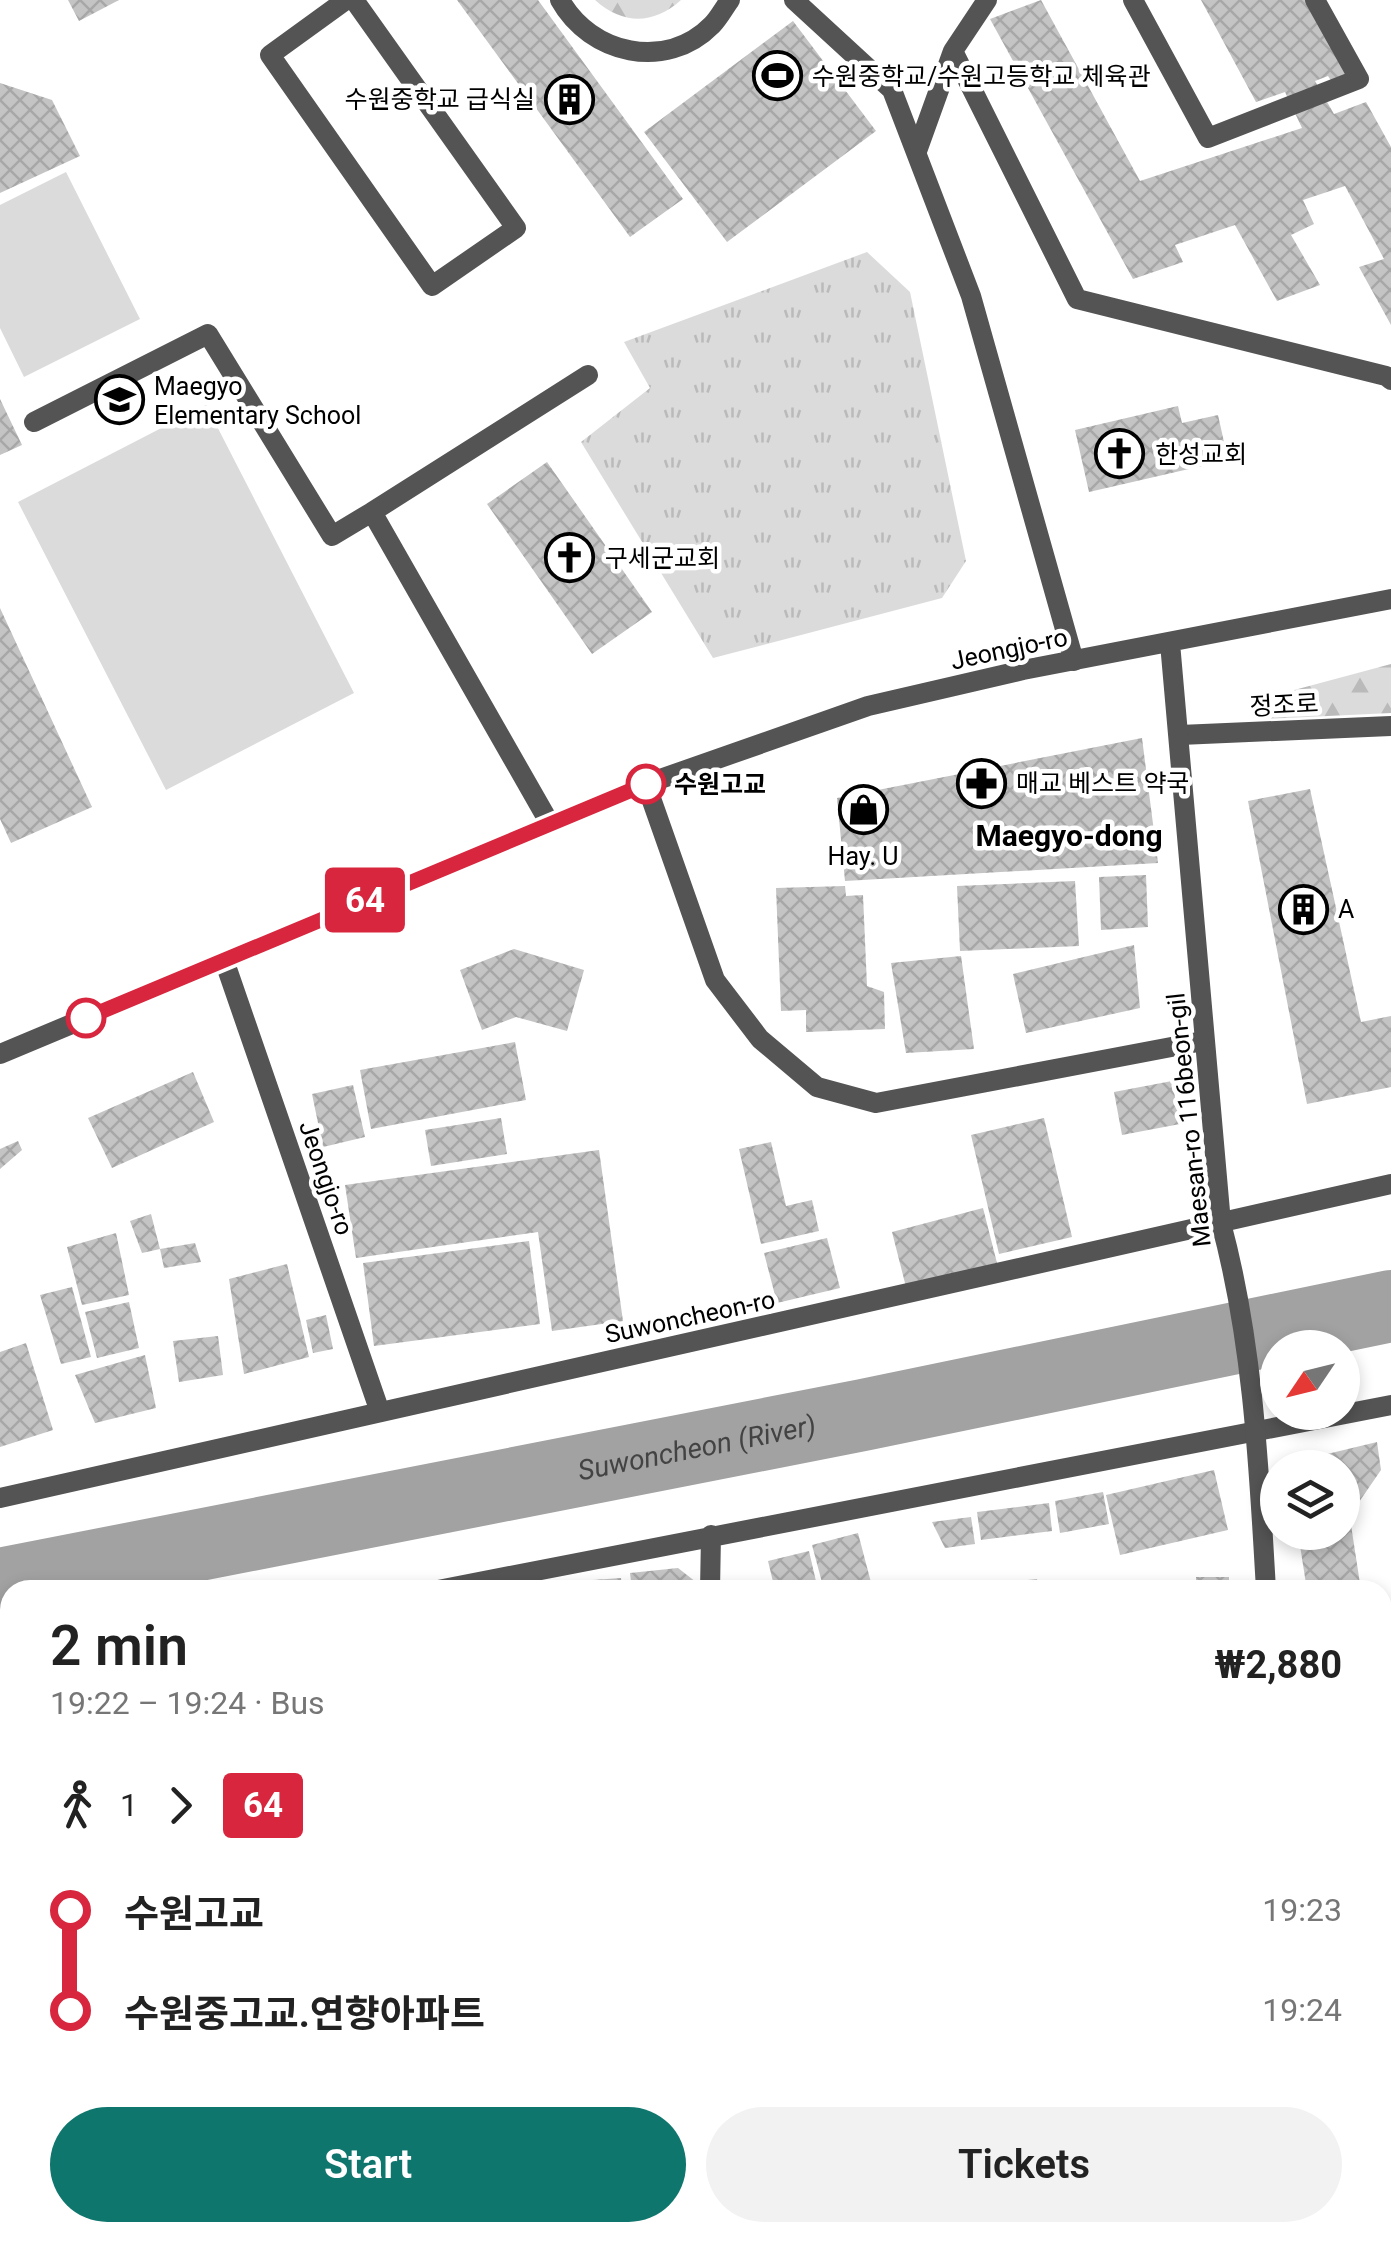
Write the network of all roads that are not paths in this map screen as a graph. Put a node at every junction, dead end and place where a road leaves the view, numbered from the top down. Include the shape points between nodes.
1 (346, 0) edge
2 (354, 0) edge
3 (560, 0) edge
4 (730, 0) edge
5 (794, 0) edge
6 (987, 0) edge
7 (1133, 0) edge
8 (1315, 0) edge
9 (953, 51) junction
10 (917, 151) junction
11 (588, 375) dead end
12 (1391, 380) edge
13 (34, 422) dead end
14 (372, 512) junction
15 (1391, 599) edge
16 (1170, 643) junction
17 (1074, 661) junction
18 (1391, 726) edge
19 (1180, 735) junction
20 (646, 784) junction
21 (550, 822) junction
22 (224, 960) junction
23 (1203, 1041) junction
24 (0, 1054) edge
25 (1391, 1184) edge
26 (1221, 1223) junction
27 (1391, 1405) edge
28 (380, 1412) junction
29 (1255, 1420) junction
30 (0, 1498) edge
31 (711, 1535) junction
32 (488, 1580) edge
33 (710, 1580) edge
34 (1265, 1580) edge

1 - 2 street via 270,56 432,286 516,228
3 - 4 street via 592,37 621,50 654,53 711,26
5 - 10 street via 892,90
6 - 9 street
7 - 8 street via 1208,138 1359,79
9 - 10 street
9 - 12 street via 1077,300
10 - 17 street via 971,296
11 - 14 street
13 - 14 street via 208,334 332,536
14 - 21 street
15 - 16 street, Jeongjo-ro
16 - 17 street, Jeongjo-ro
16 - 19 street, Maesan-ro 116beon-gil
17 - 20 street, Jeongjo-ro via 868,706
18 - 19 street, 정조로
19 - 23 street, Maesan-ro 116beon-gil
20 - 21 street, Jeongjo-ro
20 - 23 street via 715,980 760,1039 817,1088 876,1103
21 - 22 street, Jeongjo-ro
22 - 24 street, Jeongjo-ro
22 - 28 street, Jeongjo-ro
23 - 26 street, Maesan-ro 116beon-gil
25 - 26 street, Suwoncheon-ro
26 - 28 street, Suwoncheon-ro
26 - 29 street, Maesan-ro 116beon-gil
27 - 29 street
28 - 30 street, Suwoncheon-ro
29 - 31 street
29 - 34 street, Maesan-ro 116beon-gil
31 - 32 street
31 - 33 street

